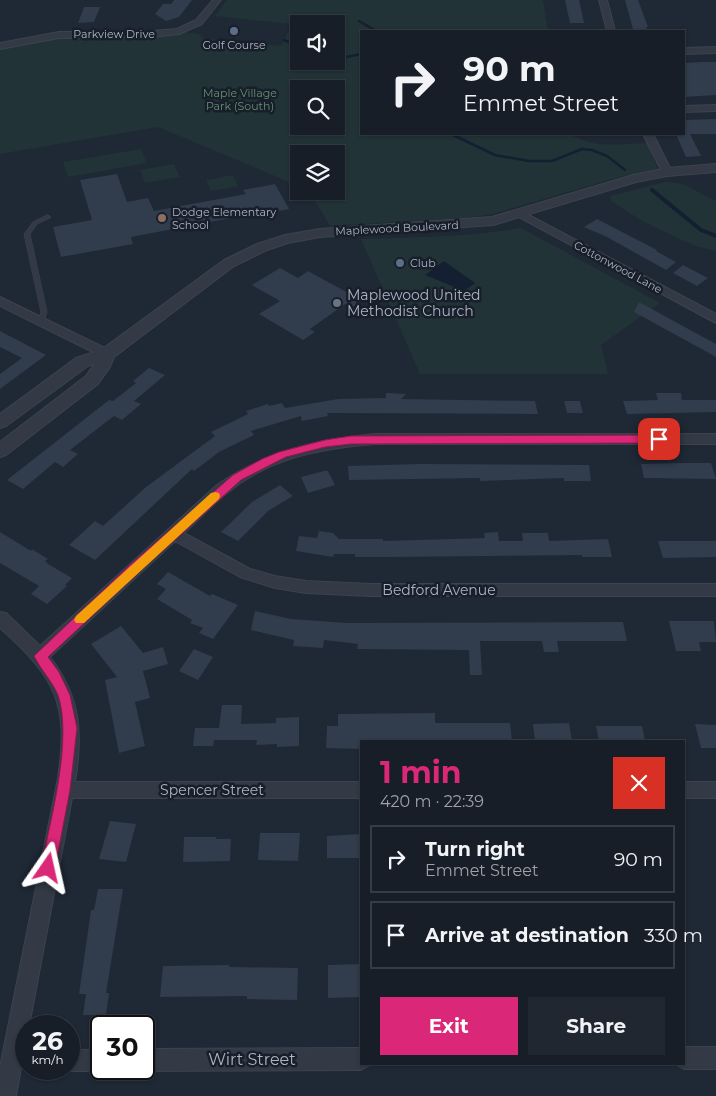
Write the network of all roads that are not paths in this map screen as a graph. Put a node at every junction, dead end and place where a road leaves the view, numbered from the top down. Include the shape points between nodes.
1 (216, 0) edge
2 (603, 0) edge
3 (611, 30) edge
4 (0, 46) edge
5 (716, 50) edge
6 (685, 51) edge
7 (716, 108) edge
8 (685, 109) edge
9 (648, 135) edge
10 (716, 168) edge
11 (667, 172) junction
12 (521, 214) junction
13 (48, 217) dead end
14 (0, 301) edge
15 (716, 319) edge
16 (41, 322) junction
17 (108, 354) junction
18 (0, 422) edge
19 (716, 439) edge
20 (0, 451) edge
21 (174, 534) junction
22 (716, 590) edge
23 (0, 618) edge
24 (40, 656) junction
25 (63, 790) junction
26 (360, 790) edge
27 (685, 790) edge
28 (716, 790) edge
29 (26, 1015) edge
30 (685, 1058) edge
31 (716, 1058) edge
32 (360, 1059) edge
33 (155, 1060) edge
34 (15, 1070) edge
35 (5, 1096) edge

1 - 4 street, Parkview Drive via 202,19 179,31 59,35
2 - 3 street
5 - 6 street
7 - 8 street
9 - 11 street
10 - 11 street, Maplewood Boulevard
11 - 12 street, Maplewood Boulevard via 612,184
12 - 15 street, Cottonwood Lane
12 - 17 street, Maplewood Boulevard via 484,223 320,233 274,242 222,268
13 - 16 lane via 35,223 27,234 44,312
14 - 16 street
16 - 17 street
17 - 18 street, Maplewood Boulevard via 82,362
17 - 20 street, Maplewood Boulevard via 92,380
19 - 21 street via 375,439 325,443 283,454 249,470 222,489
21 - 22 street, Bedford Avenue via 245,573 281,584 316,589
21 - 24 street
23 - 24 street
24 - 25 street via 64,695 70,719
25 - 26 street, Spencer Street
25 - 29 street
27 - 28 street
30 - 31 street
32 - 33 street, Wirt Street
34 - 35 street

